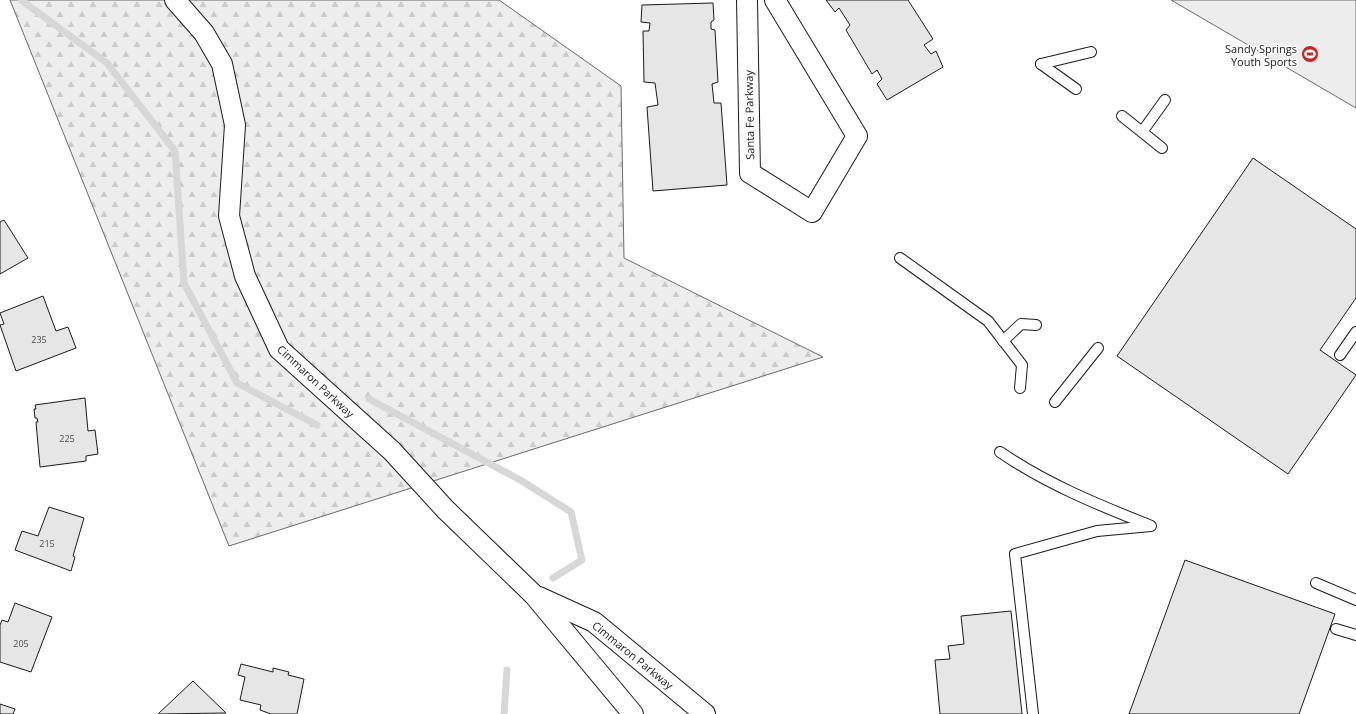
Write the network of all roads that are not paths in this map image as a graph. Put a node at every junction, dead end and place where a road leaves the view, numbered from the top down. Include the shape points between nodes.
1 (174, 0) edge
2 (747, 0) edge
3 (775, 0) edge
4 (1091, 52) dead end
5 (1076, 89) dead end
6 (1165, 100) dead end
7 (1122, 116) dead end
8 (1142, 132) junction
9 (1162, 148) dead end
10 (900, 258) dead end
11 (1036, 325) dead end
12 (1356, 332) edge
13 (1003, 341) junction
14 (1098, 348) dead end
15 (1340, 355) dead end
16 (1020, 388) dead end
17 (1055, 402) dead end
18 (1000, 452) dead end
19 (1316, 583) dead end
20 (534, 595) junction
21 (1356, 600) edge
22 (1336, 629) dead end
23 (1356, 635) edge
24 (633, 714) edge
25 (705, 714) edge
26 (1033, 714) edge

1 - 20 street, Cimmaron Parkway via 204,33 222,64 235,125 229,216 245,276 279,349 392,452 445,509
2 - 3 street, Santa Fe Parkway via 750,173 812,212 857,136
4 - 5 lane via 1041,64
6 - 8 lane
7 - 8 lane
8 - 9 lane
10 - 13 lane via 988,321
11 - 13 lane via 1021,324
12 - 15 lane
13 - 16 lane via 1022,365
14 - 17 lane
18 - 26 lane via 1028,471 1070,493 1151,526 1096,531 1015,554
19 - 21 lane
20 - 24 street, Cimmaron Parkway
20 - 25 street, Cimmaron Parkway via 594,622
22 - 23 lane

